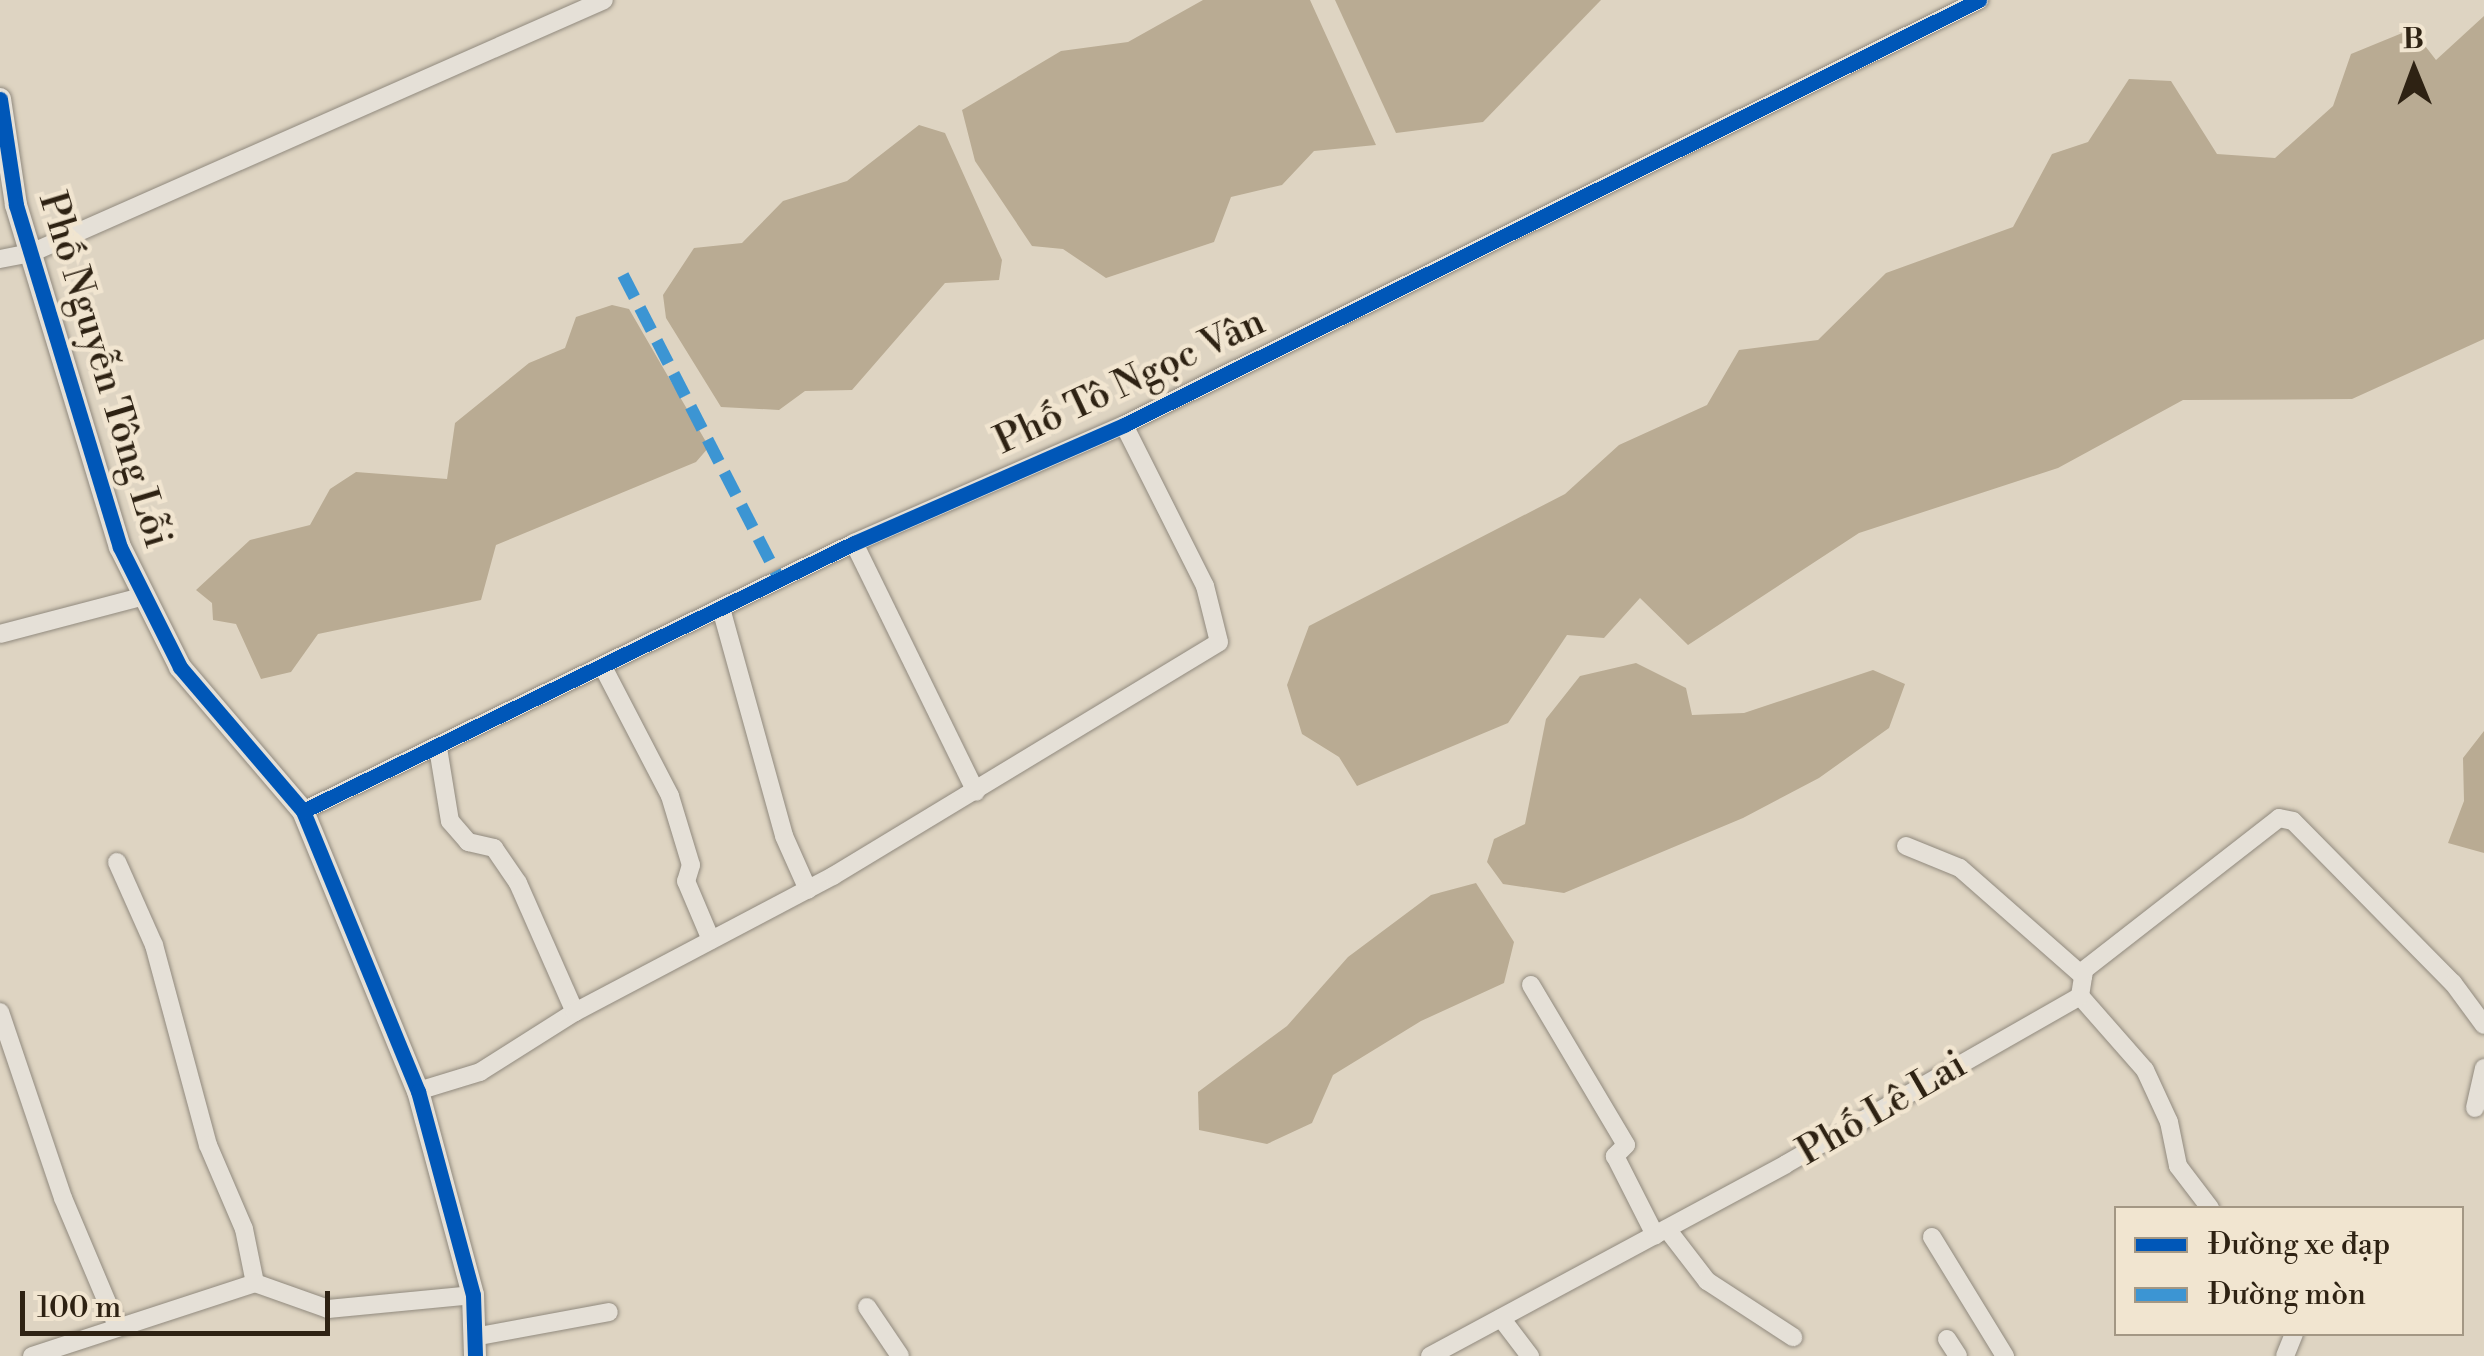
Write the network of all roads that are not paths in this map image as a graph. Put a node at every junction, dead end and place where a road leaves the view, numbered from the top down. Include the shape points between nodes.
1 (604, 0) edge
2 (1979, 0) edge
3 (0, 99) edge
4 (31, 253) junction
5 (0, 258) edge
6 (1124, 424) junction
7 (854, 543) junction
8 (145, 596) junction
9 (722, 612) junction
10 (0, 634) edge
11 (604, 669) junction
12 (438, 748) junction
13 (976, 792) junction
14 (303, 811) junction
15 (1906, 846) dead end
16 (117, 862) dead end
17 (808, 890) junction
18 (711, 940) junction
19 (2082, 976) junction
20 (1531, 985) dead end
21 (2080, 996) junction
22 (0, 1012) edge
23 (576, 1012) junction
24 (2484, 1025) edge
25 (2484, 1068) edge
26 (418, 1092) junction
27 (2475, 1108) dead end
28 (2208, 1206) edge
29 (1661, 1232) junction
30 (1932, 1238) dead end
31 (255, 1283) junction
32 (472, 1295) junction
33 (868, 1307) dead end
34 (609, 1312) dead end
35 (1501, 1318) junction
36 (117, 1326) junction
37 (1793, 1337) dead end
38 (1947, 1339) dead end
39 (474, 1346) edge
40 (32, 1356) edge
41 (900, 1356) edge
42 (1430, 1356) edge
43 (1530, 1356) edge
44 (1958, 1356) edge
45 (2005, 1356) edge

1 - 4 street
2 - 6 street, Phố Tô Ngọc Vân
3 - 4 street, Phố Nguyễn Tông Lỗi via 16,204
4 - 5 street
4 - 8 street, Phố Nguyễn Tông Lỗi via 120,546
6 - 7 street, Phố Tô Ngọc Vân
6 - 13 street via 1204,586 1219,642
7 - 9 street, Phố Tô Ngọc Vân
7 - 13 street
8 - 10 street
8 - 14 street, Phố Nguyễn Tông Lỗi via 180,667
9 - 11 street, Phố Tô Ngọc Vân
9 - 17 street via 784,836
11 - 12 street, Phố Tô Ngọc Vân
11 - 18 street via 670,796 691,864 686,881
12 - 14 street, Phố Tô Ngọc Vân
12 - 23 street via 450,821 468,842 494,848 518,883
13 - 17 street
14 - 26 street, Phố Nguyễn Tông Lỗi
15 - 19 street via 1960,868
16 - 31 street via 154,945 208,1144 244,1230
17 - 18 street
18 - 23 street
19 - 21 street
19 - 24 street via 2272,821 2293,821 2453,984
20 - 29 street via 1626,1145 1615,1156
21 - 28 street via 2145,1070 2178,1166
21 - 29 street, Phố Lê Lai
22 - 36 street via 63,1198
23 - 26 street via 480,1072
25 - 27 street
26 - 32 street, Phố Nguyễn Tông Lỗi
29 - 35 street, Phố Lê Lai
29 - 37 street via 1707,1281
30 - 45 street
31 - 32 street via 328,1309
31 - 36 street
32 - 39 street, Phố Nguyễn Tông Lỗi
33 - 41 street
34 - 39 street
35 - 42 street, Phố Lê Lai
35 - 43 street
36 - 40 street
38 - 44 street

